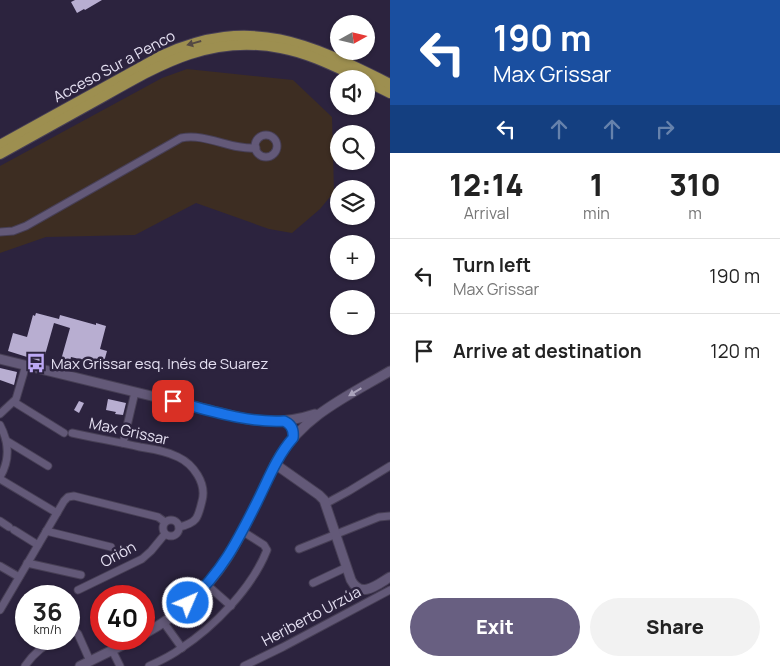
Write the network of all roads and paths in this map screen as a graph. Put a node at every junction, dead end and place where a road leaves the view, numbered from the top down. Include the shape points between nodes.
1 (341, 70) edge
2 (390, 84) edge
3 (375, 86) edge
4 (390, 93) edge
5 (0, 145) edge
6 (256, 148) dead end
7 (0, 154) edge
8 (0, 232) edge
9 (0, 358) edge
10 (26, 365) junction
11 (390, 370) edge
12 (134, 392) junction
13 (14, 402) junction
14 (322, 411) junction
15 (0, 414) edge
16 (284, 421) junction
17 (0, 425) edge
18 (64, 433) dead end
19 (72, 433) dead end
20 (293, 438) junction
21 (6, 441) junction
22 (123, 443) junction
23 (275, 464) junction
24 (48, 466) dead end
25 (390, 466) edge
26 (0, 478) edge
27 (326, 504) junction
28 (57, 513) junction
29 (390, 516) edge
30 (0, 521) edge
31 (165, 522) junction
32 (179, 527) junction
33 (46, 531) junction
34 (242, 531) junction
35 (165, 534) junction
36 (336, 535) junction
37 (38, 545) junction
38 (111, 547) dead end
39 (299, 549) dead end
40 (28, 563) junction
41 (0, 566) edge
42 (347, 567) junction
43 (81, 575) dead end
44 (19, 577) junction
45 (390, 577) edge
46 (313, 583) dead end
47 (207, 585) junction
48 (80, 589) edge
49 (390, 590) edge
50 (231, 606) junction
51 (0, 608) edge
52 (164, 623) junction
53 (155, 628) edge
54 (80, 638) edge
55 (182, 648) junction
56 (40, 650) edge
57 (112, 650) joint
58 (90, 661) junction
59 (24, 666) edge
60 (80, 666) edge
61 (120, 666) edge
62 (149, 666) edge
63 (244, 666) edge

1 - 7 main road, Acceso Sur a Penco via 281,48 238,44 213,47 155,68
2 -> 5 main road, Acceso Sur a Penco via 338,58 291,42 260,36 219,38 188,44 163,55
3 - 4 main road
6 - 8 street via 196,137 181,138 26,226
9 - 10 street
10 - 12 street
10 - 13 street
11 -> 14 street
12 - 16 street via 242,418
12 - 22 street
13 - 15 street
13 - 18 street
14 - 16 street
14 - 20 street
16 - 20 street via 292,427
17 - 21 street
19 - 22 street, Max Grissar
20 - 23 street
21 - 24 street
21 - 26 street via 7,459
22 - 32 street, Max Grissar via 173,455 188,464 196,474 203,487 202,503 193,523
23 - 27 street
23 - 34 street
25 - 27 street
26 - 28 street
27 - 36 street
28 - 31 street via 66,498 71,496 158,517
28 - 33 street
29 - 36 street via 379,517
30 - 37 street
31 - 32 street via 173,520
31 - 35 street via 162,528
32 - 35 street via 174,536
33 - 37 street
33 - 38 street
34 - 47 street via 227,559
34 - 50 street via 267,550
35 - 48 street, Orión via 142,559
36 - 39 street
36 - 42 street
37 - 40 street
40 - 43 street
40 - 44 street
41 - 44 street
42 - 45 street via 355,586 363,590
42 - 46 street
44 - 51 street
47 - 50 street
47 - 52 street
49 - 63 street, Heriberto Urzúa
50 - 55 street
52 - 53 street
52 - 55 street
54 - 58 street
55 - 62 street
56 - 59 street
57 - 58 street
57 - 61 street
58 - 60 street

